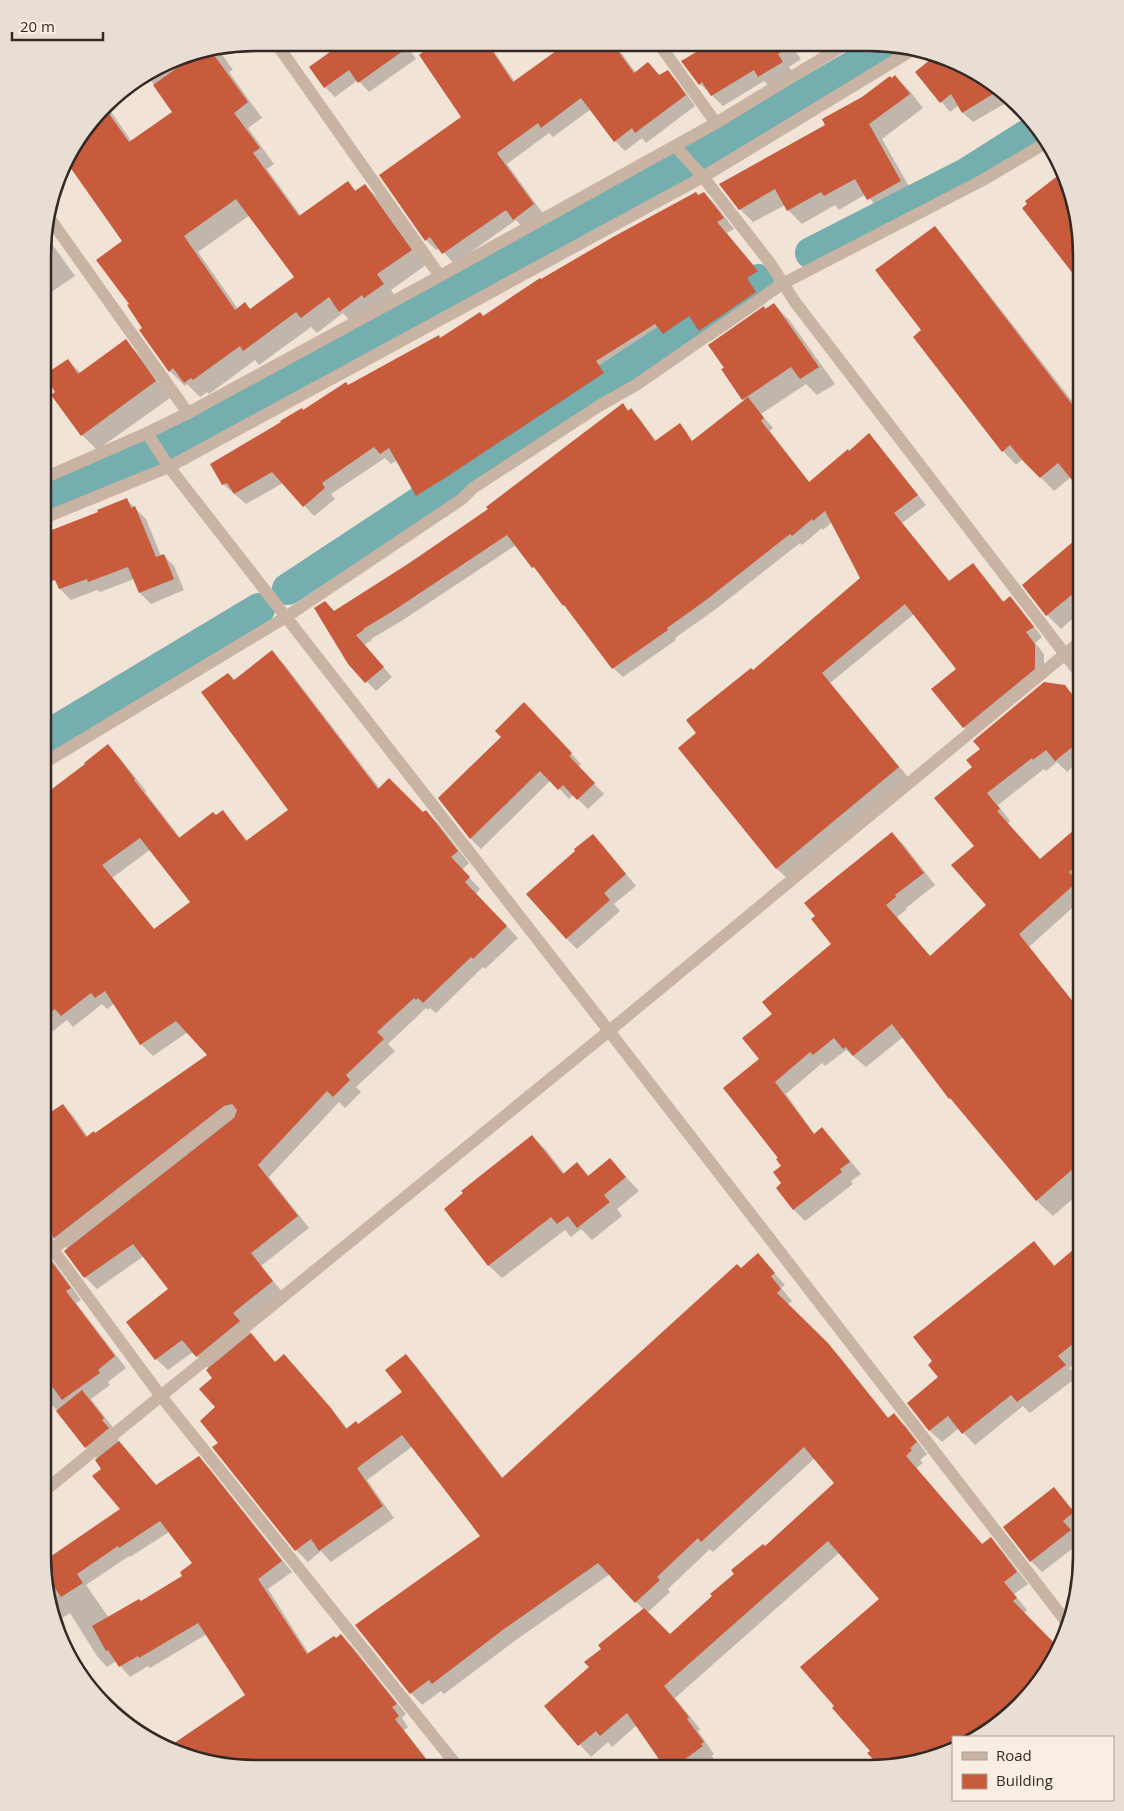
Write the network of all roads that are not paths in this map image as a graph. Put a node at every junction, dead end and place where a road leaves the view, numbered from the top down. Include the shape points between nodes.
1 (282, 51) edge
2 (664, 51) edge
3 (834, 51) edge
4 (905, 54) edge
5 (716, 123) junction
6 (1040, 146) edge
7 (678, 150) junction
8 (699, 173) junction
9 (54, 224) edge
10 (440, 276) junction
11 (782, 284) junction
12 (188, 413) junction
13 (149, 436) junction
14 (166, 463) junction
15 (51, 475) edge
16 (51, 515) edge
17 (286, 617) junction
18 (1073, 648) edge
19 (1066, 655) junction
20 (1073, 664) edge
21 (51, 760) edge
22 (609, 1031) junction
23 (229, 1112) dead end
24 (51, 1246) edge
25 (53, 1249) junction
26 (160, 1395) junction
27 (51, 1485) edge
28 (1063, 1618) edge
29 (452, 1760) edge

1 - 10 street
2 - 5 street
3 - 5 street
4 - 8 street
5 - 7 street
6 - 11 street via 983,180
7 - 8 street
7 - 10 street
8 - 11 street via 770,263
8 - 14 street
9 - 12 street
10 - 12 street
11 - 17 street via 636,385 473,488 462,499
11 - 19 street
12 - 13 street
13 - 14 street
13 - 15 street
14 - 16 street
14 - 17 street
17 - 21 street
17 - 22 street
18 - 19 street
19 - 20 street
19 - 22 street
22 - 26 street
22 - 28 street
23 - 25 street
24 - 25 street
25 - 26 street
26 - 27 street
26 - 29 street

